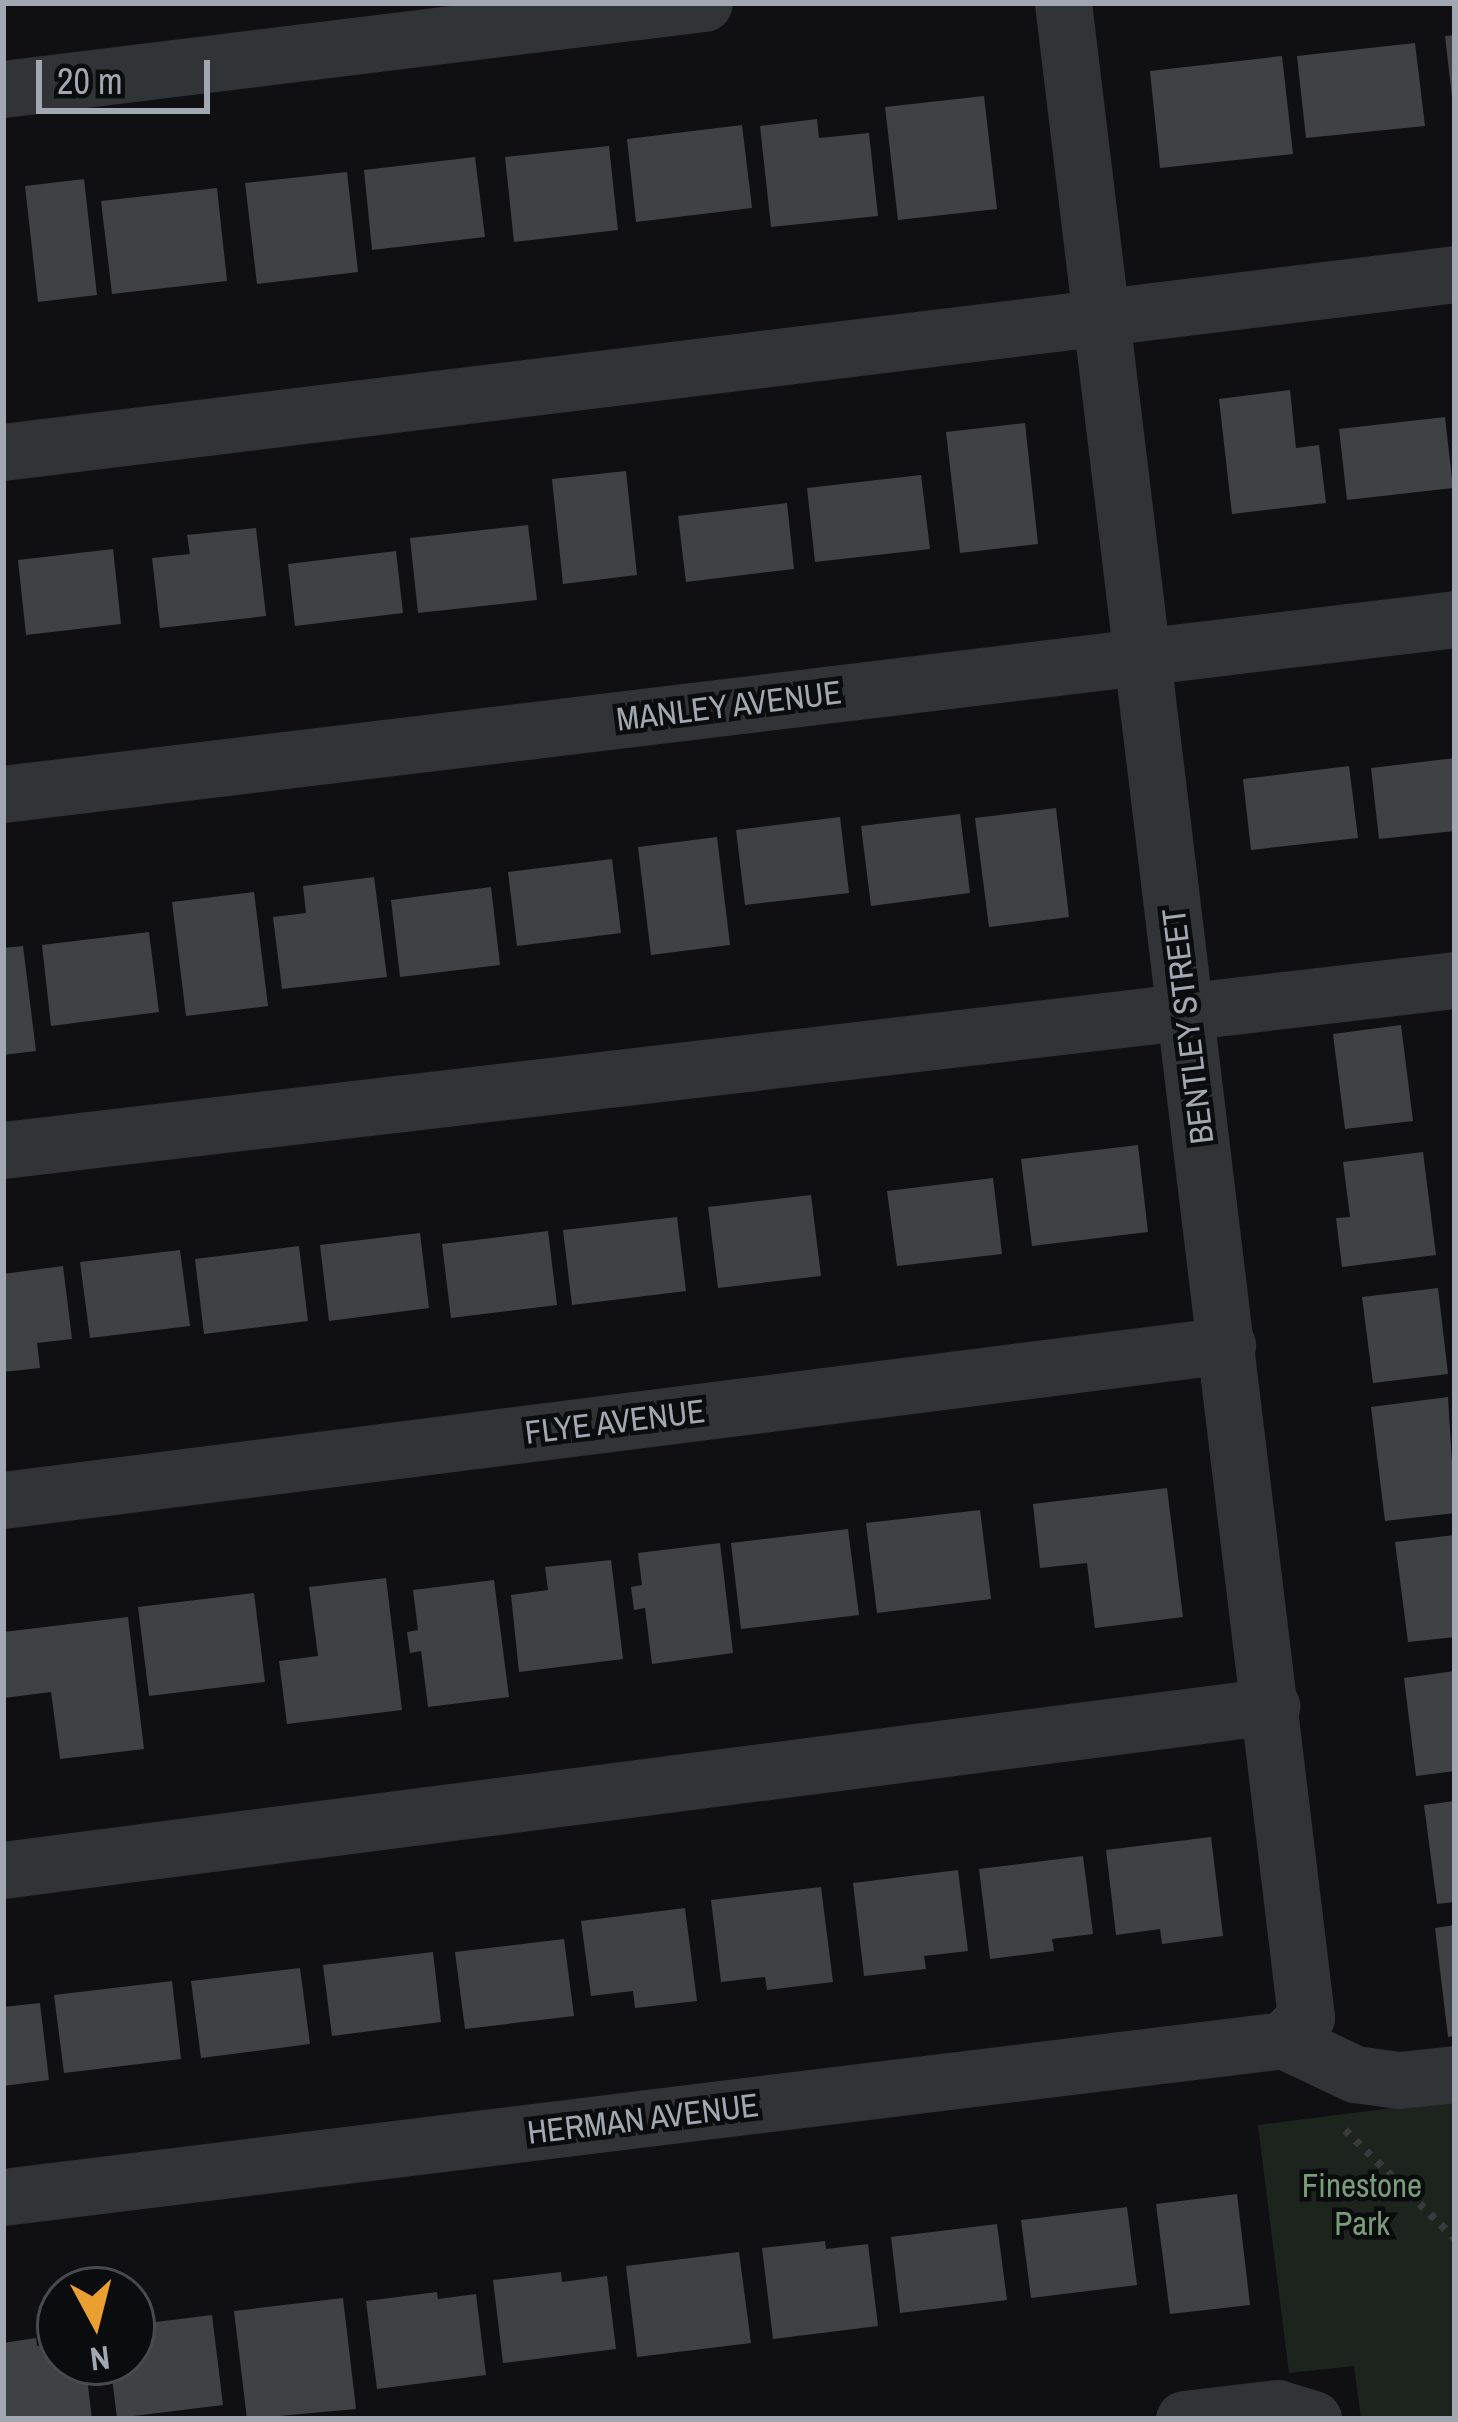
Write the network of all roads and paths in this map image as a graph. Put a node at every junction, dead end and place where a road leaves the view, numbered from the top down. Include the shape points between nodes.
1 (704, 3) edge
2 (1063, 3) edge
3 (3, 88) edge
4 (1455, 274) edge
5 (1101, 318) junction
6 (3, 452) edge
7 (1455, 619) edge
8 (1143, 655) junction
9 (3, 794) edge
10 (1455, 980) edge
11 (1186, 1011) junction
12 (3, 1150) edge
13 (1227, 1345) junction
14 (3, 1499) edge
15 (1271, 1706) junction
16 (3, 1870) edge
17 (1283, 2040) junction
18 (1455, 2074) edge
19 (1340, 2124) dead end
20 (3, 2197) edge
21 (1455, 2239) edge
22 (1184, 2419) edge
23 (1313, 2419) edge

1 - 3 street
2 - 5 street, BENTLEY STREET
4 - 5 street
5 - 6 street
5 - 8 street, BENTLEY STREET
7 - 8 street, MANLEY AVENUE
8 - 9 street, MANLEY AVENUE
8 - 11 street, BENTLEY STREET
10 - 11 street
11 - 12 street
11 - 13 street, BENTLEY STREET
13 - 14 street, FLYE AVENUE
13 - 15 street, BENTLEY STREET
15 - 16 street
15 - 17 street, BENTLEY STREET via 1306,2017
17 - 18 street via 1355,2074
17 - 20 street, HERMAN AVENUE
19 - 21 path
22 - 23 street via 1277,2408

